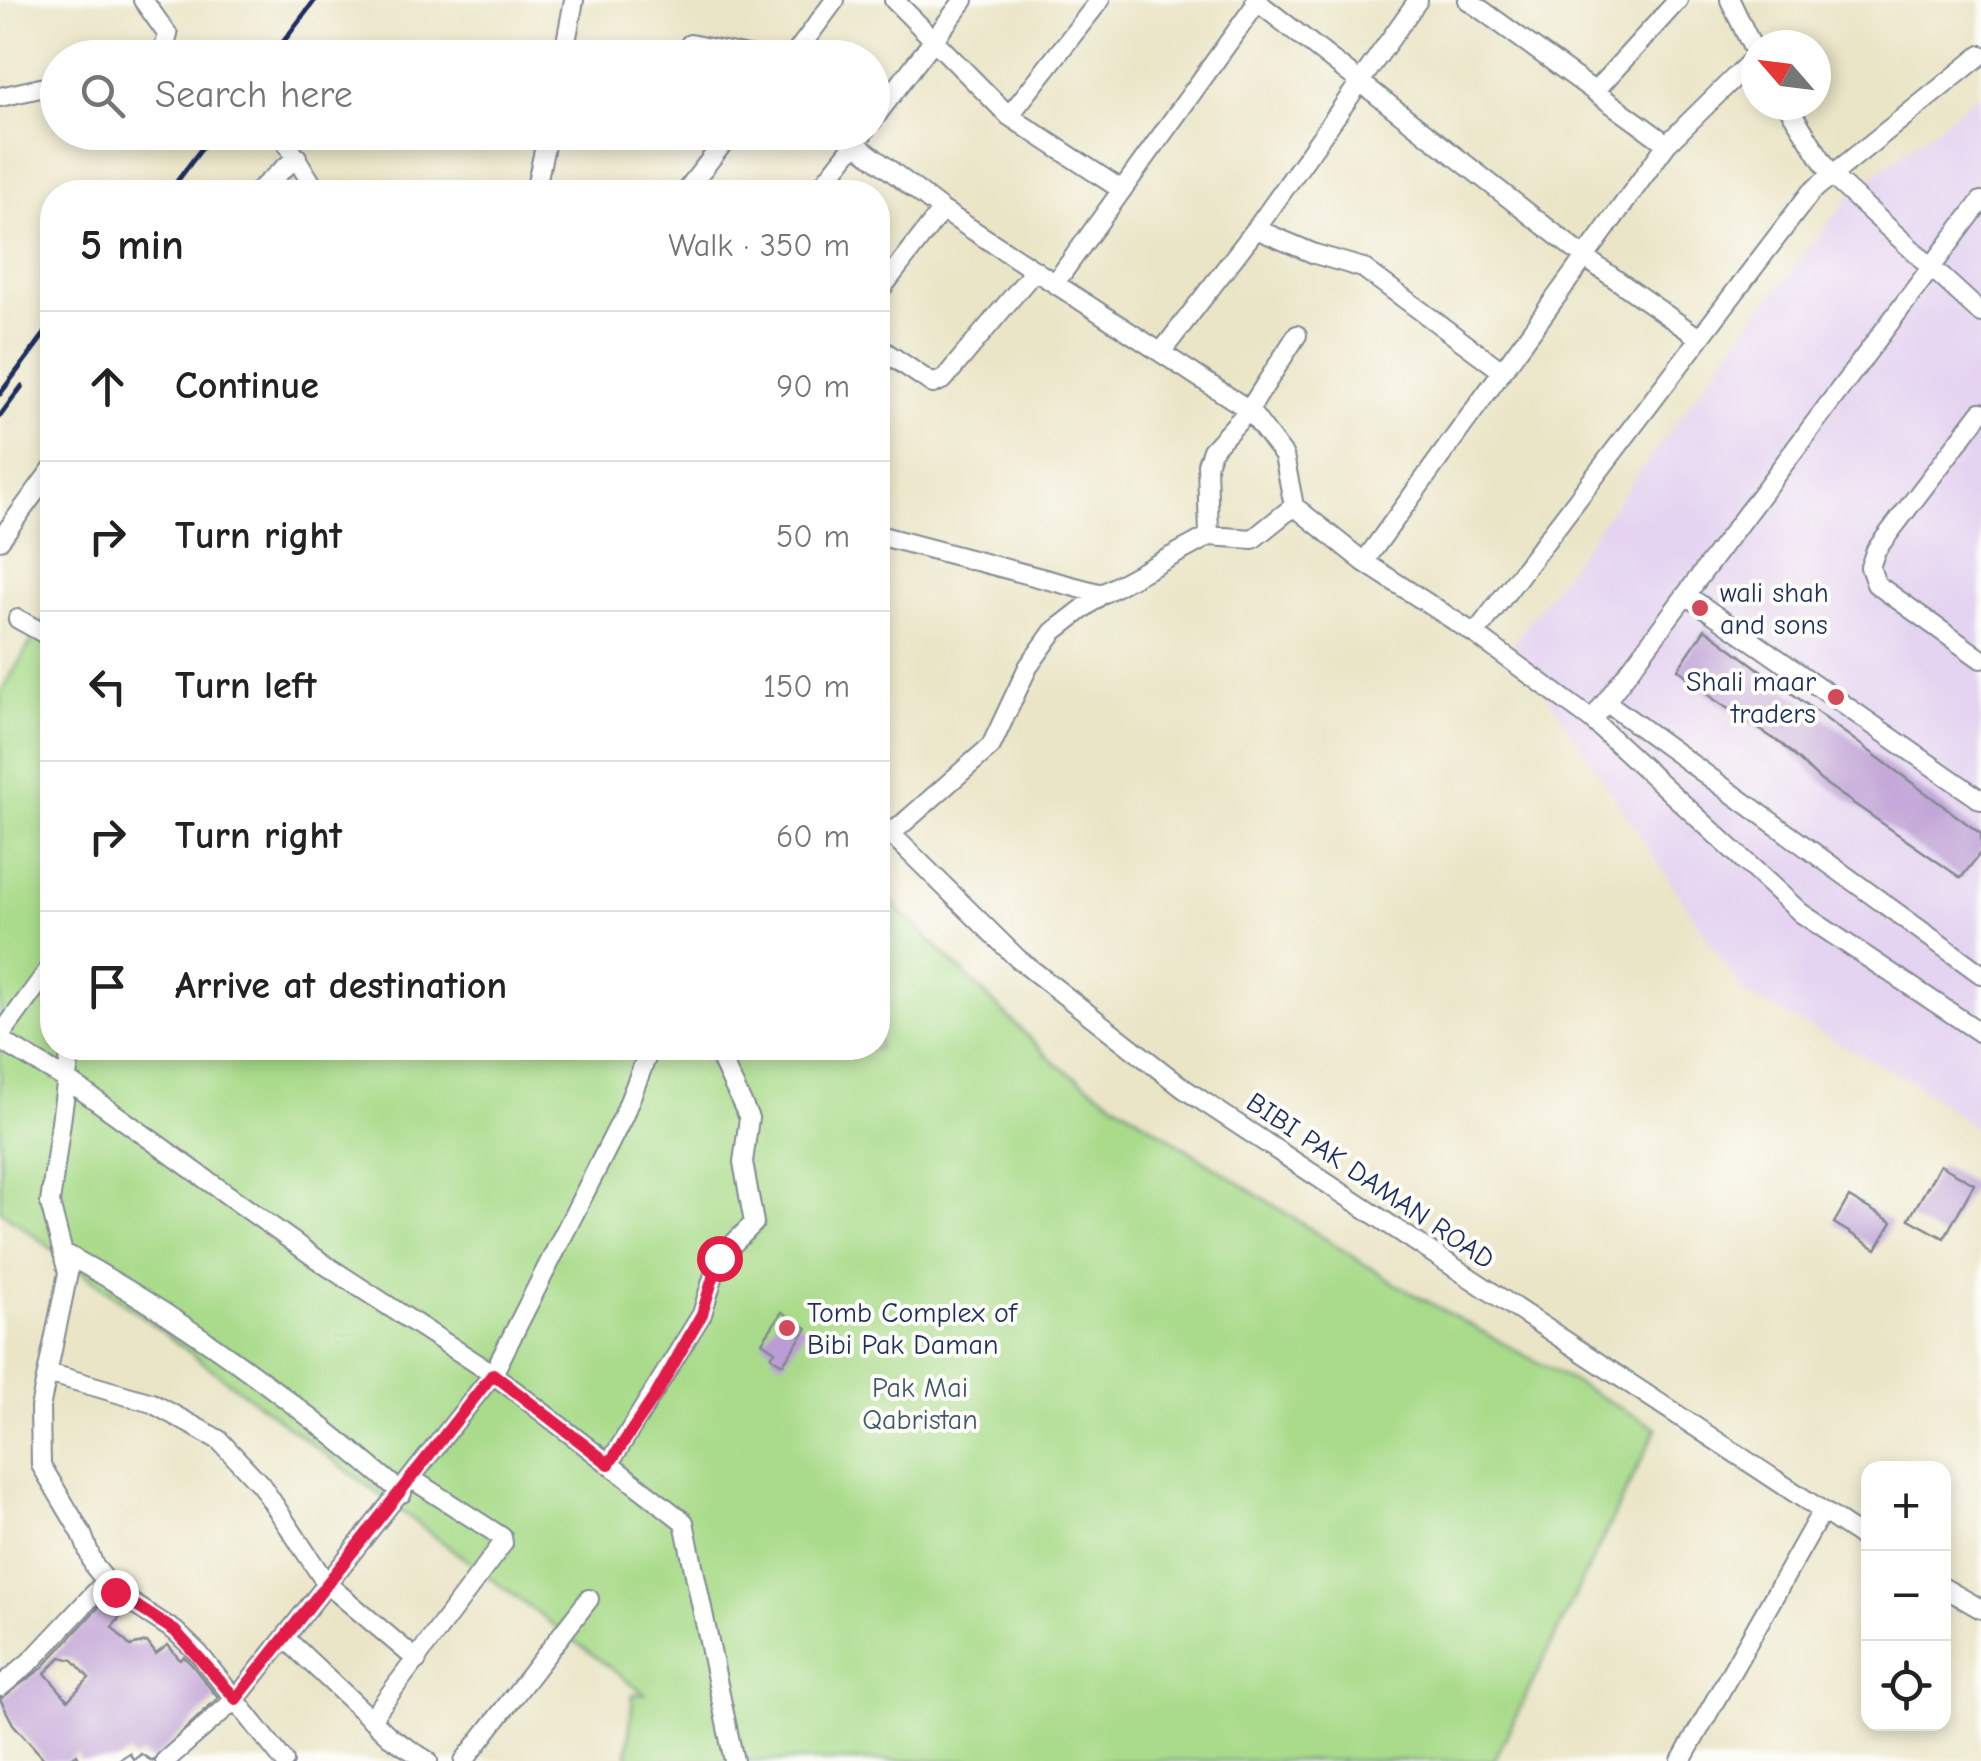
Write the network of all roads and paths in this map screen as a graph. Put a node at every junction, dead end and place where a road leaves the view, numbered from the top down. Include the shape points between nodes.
1 (143, 0) edge
2 (574, 0) edge
3 (836, 0) edge
4 (894, 0) edge
5 (964, 0) edge
6 (1100, 0) edge
7 (1418, 0) edge
8 (1468, 0) edge
9 (1678, 0) edge
10 (1730, 0) edge
11 (1257, 1) edge
12 (1744, 30) edge
13 (935, 38) junction
14 (166, 40) edge
15 (566, 40) edge
16 (806, 40) edge
17 (1981, 55) edge
18 (1741, 70) edge
19 (1360, 84) junction
20 (40, 88) edge
21 (1594, 91) junction
22 (0, 97) edge
23 (890, 97) edge
24 (1009, 116) junction
25 (1797, 120) edge
26 (1667, 144) junction
27 (292, 150) edge
28 (544, 150) edge
29 (718, 150) edge
30 (850, 150) edge
31 (874, 150) edge
32 (297, 157) junction
33 (1832, 176) junction
34 (270, 180) edge
35 (310, 180) edge
36 (538, 180) edge
37 (694, 180) edge
38 (827, 180) edge
39 (1122, 190) junction
40 (1981, 202) edge
41 (942, 210) junction
42 (1256, 229) junction
43 (1587, 259) junction
44 (1036, 270) junction
45 (1931, 272) junction
46 (890, 277) edge
47 (1055, 283) junction
48 (1981, 313) edge
49 (1297, 336) dead end
50 (1699, 338) junction
51 (1162, 351) junction
52 (890, 354) edge
53 (1502, 372) junction
54 (1249, 410) junction
55 (1981, 412) edge
56 (40, 485) edge
57 (1294, 506) junction
58 (1209, 536) junction
59 (890, 538) edge
60 (0, 540) edge
61 (1364, 562) junction
62 (1102, 594) junction
63 (1689, 596) junction
64 (18, 619) dead end
65 (40, 631) edge
66 (1474, 634) junction
67 (1981, 659) edge
68 (1606, 702) junction
69 (1592, 720) junction
70 (1981, 800) edge
71 (890, 822) edge
72 (890, 833) edge
73 (1981, 974) edge
74 (40, 982) edge
75 (1981, 1033) edge
76 (0, 1038) edge
77 (70, 1060) edge
78 (645, 1060) edge
79 (722, 1060) edge
80 (69, 1081) junction
81 (64, 1253) junction
82 (48, 1372) junction
83 (493, 1374) junction
84 (609, 1464) junction
85 (407, 1486) junction
86 (1822, 1511) junction
87 (1861, 1536) edge
88 (106, 1581) junction
89 (326, 1583) junction
90 (1951, 1592) edge
91 (590, 1599) dead end
92 (1981, 1610) edge
93 (285, 1638) junction
94 (417, 1660) junction
95 (0, 1686) edge
96 (236, 1699) junction
97 (371, 1720) junction
98 (164, 1761) edge
99 (284, 1761) edge
100 (428, 1761) edge
101 (464, 1761) edge
102 (734, 1761) edge
103 (1681, 1761) edge

1 - 14 street
2 - 15 street
3 - 16 street
4 - 13 street
5 - 13 street
6 - 24 street
7 - 19 street
8 - 21 street
9 - 21 street
10 - 12 street
11 - 19 street
11 - 39 street
13 - 23 street
13 - 24 street
17 - 33 street
18 - 26 street
19 - 42 street
19 - 43 street
20 - 22 street
21 - 26 street
24 - 39 street
25 - 33 street
26 - 43 street
27 - 32 street
28 - 36 street
29 - 37 street
30 - 38 street
31 - 41 street
32 - 34 street
32 - 35 street
33 - 45 street
33 - 50 street via 1811,192
39 - 47 street
40 - 45 street
41 - 44 street
41 - 46 street
42 - 51 street
42 - 53 street via 1363,268
43 - 50 street
43 - 53 street
44 - 47 street
44 - 52 street via 944,380 932,384
45 - 48 street
45 - 63 street
47 - 51 street
49 - 54 street
50 - 66 street
51 - 54 street
53 - 61 street
54 - 57 street via 1284,456
54 - 58 street via 1207,464
55 - 67 street via 1876,550 1870,568 1876,584
56 - 60 street
57 - 58 street via 1253,539
57 - 61 street
58 - 62 street
59 - 62 street
61 - 66 street
62 - 71 street via 1053,632 1028,667 992,746
63 - 68 street
63 - 70 street
64 - 65 street
66 - 69 street
68 - 69 street
68 - 73 street
69 - 75 street via 1801,913
72 - 86 street, BIBI PAK DAMAN ROAD via 1018,959 1167,1076
74 - 76 street
76 - 80 street
77 - 80 street
78 - 83 street
79 - 84 street via 750,1118 742,1162 754,1223 719,1258 695,1326
80 - 81 street via 50,1203
80 - 83 street via 324,1264
81 - 82 street via 68,1273
81 - 85 street via 148,1299
82 - 88 street via 40,1408 42,1465
82 - 89 street via 152,1403 219,1440 260,1485
83 - 84 street
83 - 85 street
84 - 102 street via 684,1522
85 - 89 street
85 - 94 street via 504,1540
86 - 87 street, BIBI PAK DAMAN ROAD
86 - 103 street
88 - 95 street
88 - 96 street via 130,1605 175,1631
89 - 93 street
89 - 94 street
90 - 92 street
91 - 101 street
93 - 96 street
93 - 97 street
94 - 97 street
96 - 98 street
96 - 99 street
97 - 100 street

